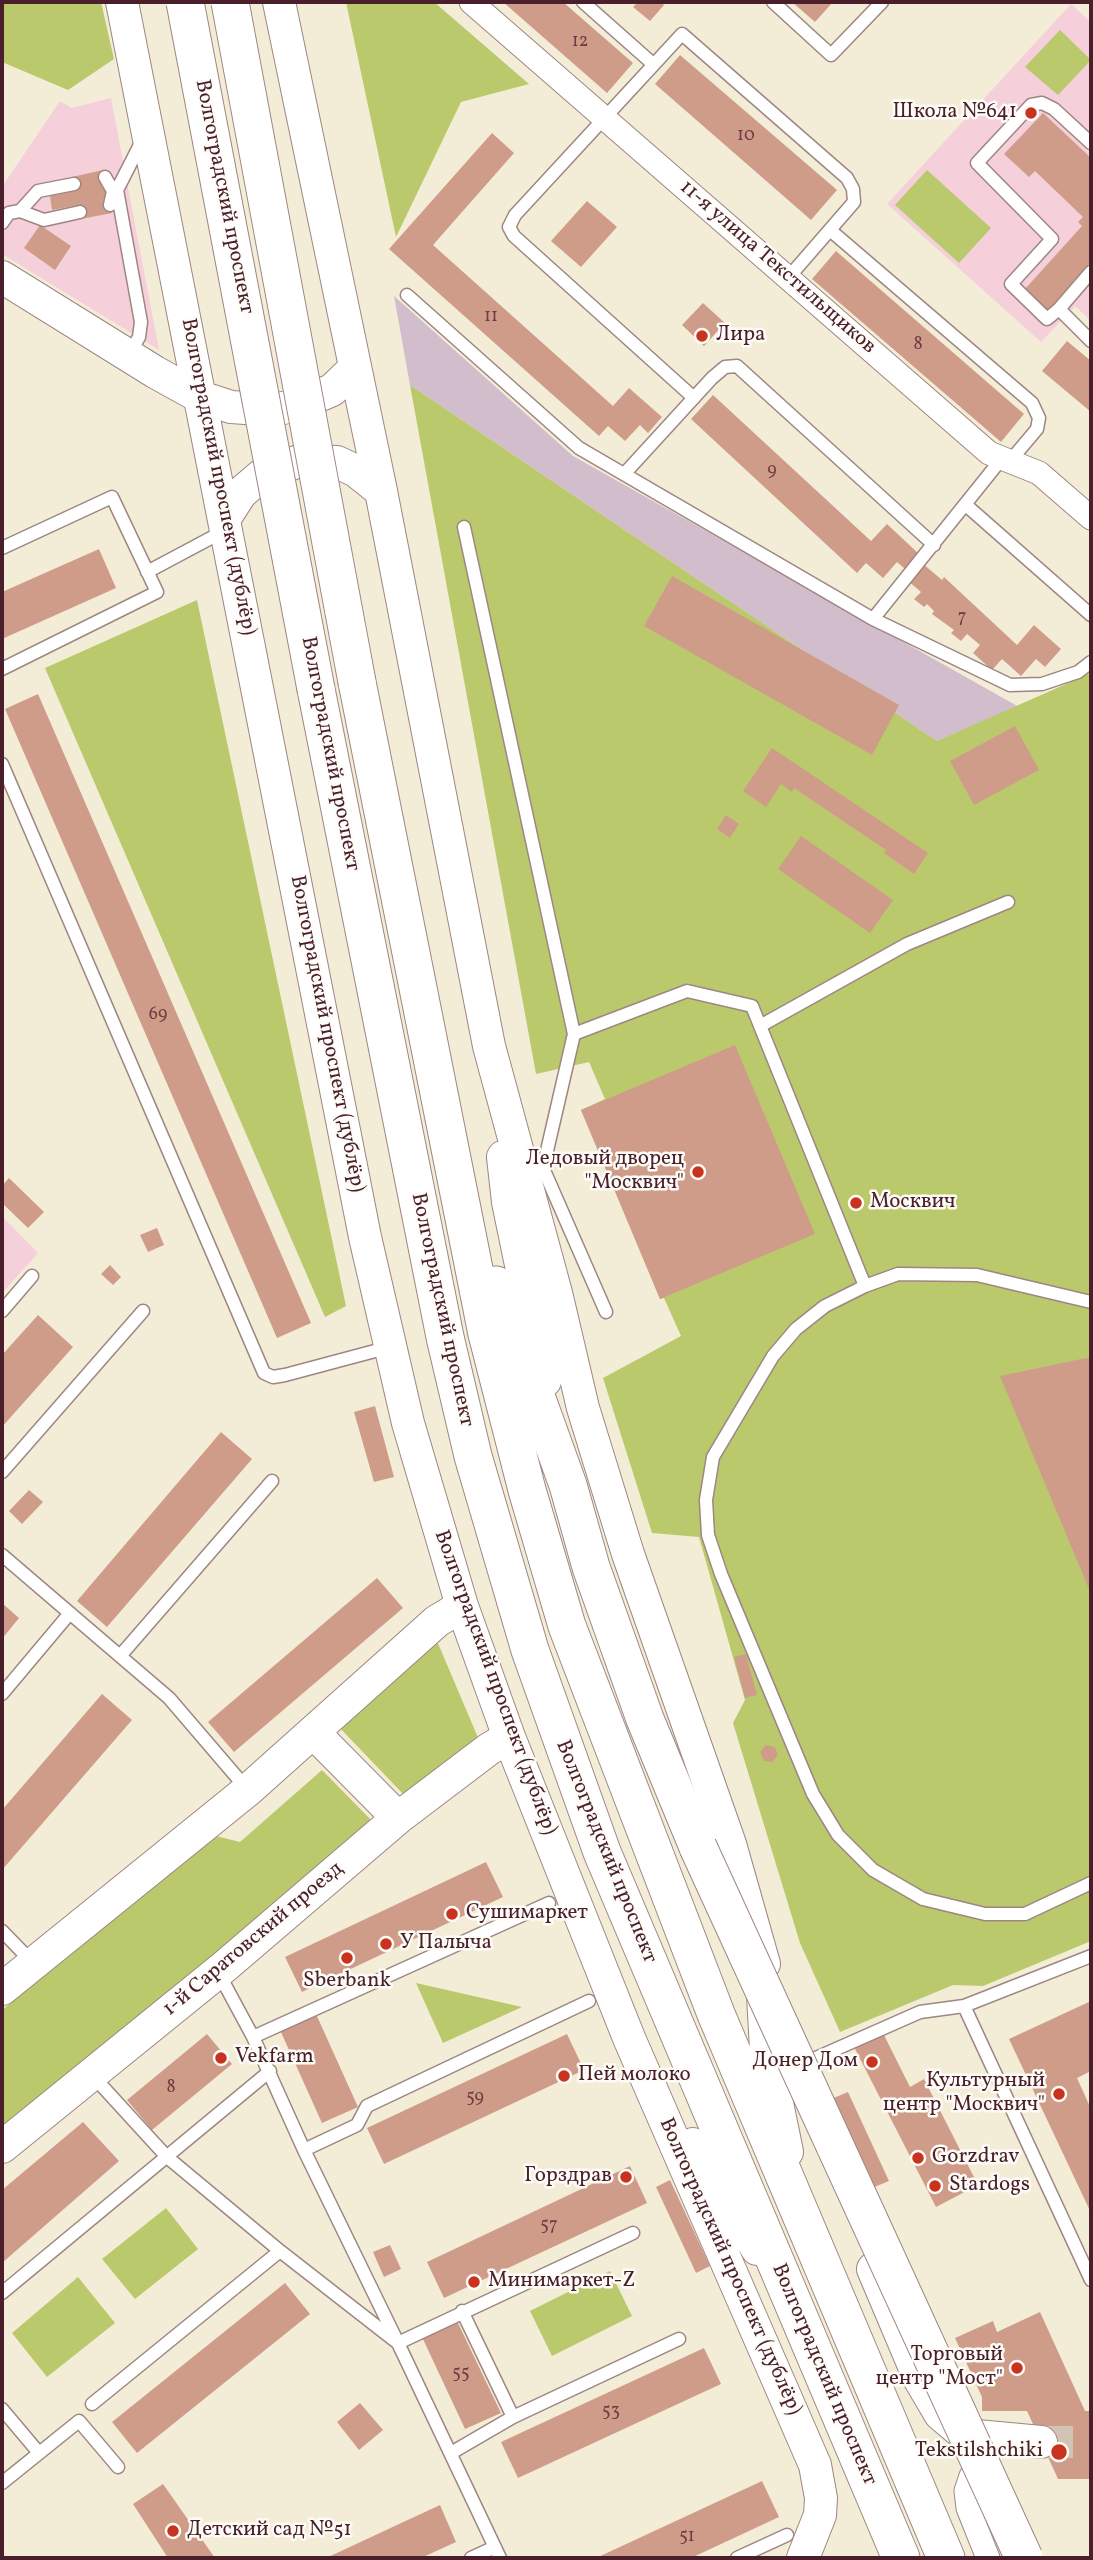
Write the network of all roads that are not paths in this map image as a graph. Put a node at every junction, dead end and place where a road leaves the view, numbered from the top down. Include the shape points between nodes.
1 (122, 2) edge
2 (185, 2) edge
3 (230, 2) edge
4 (279, 2) edge
5 (471, 2) edge
6 (583, 2) edge
7 (773, 2) edge
8 (882, 2) edge
9 (653, 64) junction
10 (604, 117) junction
11 (147, 124) junction
12 (1091, 143) edge
13 (105, 177) dead end
14 (74, 184) dead end
15 (115, 191) junction
16 (110, 205) dead end
17 (20, 211) junction
18 (80, 212) dead end
19 (2, 223) edge
20 (830, 230) junction
21 (1091, 272) edge
22 (2, 277) edge
23 (788, 278) junction
24 (407, 295) dead end
25 (1059, 309) junction
26 (1091, 341) edge
27 (128, 356) junction
28 (355, 368) junction
29 (200, 397) junction
30 (694, 398) junction
31 (1001, 457) junction
32 (626, 472) junction
33 (381, 491) junction
34 (967, 506) junction
35 (1091, 518) edge
36 (226, 524) junction
37 (464, 527) dead end
38 (934, 545) junction
39 (2, 548) edge
40 (148, 572) junction
41 (1091, 615) edge
42 (873, 618) junction
43 (1091, 662) edge
44 (2, 669) edge
45 (2, 764) edge
46 (1008, 902) dead end
47 (760, 1026) junction
48 (574, 1034) junction
49 (489, 1046) junction
50 (452, 1162) junction
51 (533, 1171) junction
52 (32, 1276) dead end
53 (865, 1286) junction
54 (1091, 1302) edge
55 (2, 1311) edge
56 (143, 1311) dead end
57 (606, 1312) dead end
58 (390, 1347) junction
59 (2, 1472) edge
60 (272, 1481) dead end
61 (568, 1485) junction
62 (2, 1555) edge
63 (462, 1606) junction
64 (70, 1613) junction
65 (120, 1656) junction
66 (2, 1693) edge
67 (314, 1733) junction
68 (509, 1737) junction
69 (248, 1790) junction
70 (398, 1818) junction
71 (1091, 1883) edge
72 (549, 1903) dead end
73 (2, 1931) edge
74 (760, 1944) junction
75 (1091, 1956) edge
76 (33, 1964) junction
77 (218, 1972) junction
78 (2, 1989) edge
79 (589, 2001) dead end
80 (964, 2006) junction
81 (253, 2036) junction
82 (629, 2038) junction
83 (790, 2070) junction
84 (270, 2071) junction
85 (92, 2075) junction
86 (2, 2147) edge
87 (304, 2150) junction
88 (167, 2157) junction
89 (633, 2233) dead end
90 (813, 2248) junction
91 (280, 2251) junction
92 (1091, 2280) edge
93 (2, 2293) edge
94 (463, 2312) junction
95 (796, 2314) junction
96 (679, 2339) dead end
97 (398, 2343) junction
98 (92, 2404) dead end
99 (2, 2410) edge
100 (513, 2417) junction
101 (1032, 2442) joint
102 (39, 2453) junction
103 (451, 2453) junction
104 (118, 2468) dead end
105 (2, 2483) edge
106 (795, 2547) edge
107 (498, 2553) edge
108 (471, 2558) edge
109 (737, 2558) edge
110 (901, 2558) edge
111 (946, 2558) edge
112 (988, 2558) edge
113 (1024, 2558) edge

1 - 11 main road, Волгоградский проспект (дублёр)
2 - 95 main road, Волгоградский проспект, bridge via 445,1337 504,1568 602,1852
3 - 50 main road, Волгоградский проспект, bridge
4 - 28 main road
5 - 10 street, 11-я улица Текстильщиков
6 - 9 lane
7 - 8 lane via 831,55
9 - 10 lane
9 - 20 lane via 682,34 847,178 854,202
10 - 23 street, 11-я улица Текстильщиков
10 - 30 lane via 509,227
11 - 15 lane
11 - 29 main road, Волгоградский проспект (дублёр)
12 - 25 lane via 1042,103 1031,105 977,163 1052,239 1011,284 1048,319
13 - 15 lane
14 - 17 lane via 38,191
15 - 16 lane
15 - 27 lane via 141,323
17 - 18 lane via 44,220
17 - 19 lane via 9,214
20 - 23 lane
20 - 31 lane via 1032,403 1039,418 1037,429
21 - 25 lane
22 - 27 main road
23 - 31 street, 11-я улица Текстильщиков
24 - 32 lane via 579,448
25 - 26 lane
27 - 29 main road
28 - 29 main road via 317,398 274,410 230,407
28 - 33 main road
29 - 36 main road, Волгоградский проспект (дублёр)
30 - 32 lane
30 - 38 lane via 725,367 737,366
31 - 34 lane
31 - 35 street, 11-я улица Текстильщиков via 1039,473
32 - 42 lane
33 - 36 main road via 337,462 299,461 262,475 241,493
33 - 49 main road
34 - 38 lane
34 - 41 lane
36 - 40 lane
36 - 58 main road, Волгоградский проспект (дублёр)
37 - 48 lane
38 - 42 lane
39 - 40 lane via 113,497
40 - 44 lane via 157,593
42 - 43 lane via 1010,685 1042,684 1078,672
45 - 58 lane via 264,1373 285,1375
46 - 47 lane via 907,944
47 - 48 lane via 752,1006 687,991
47 - 53 lane
48 - 51 lane
49 - 51 main road
49 - 61 main road via 508,1202
50 - 61 main road
50 - 90 main road, Волгоградский проспект via 499,1385 567,1626 716,2014
51 - 57 lane
51 - 74 main road via 583,1408
52 - 55 lane
53 - 54 lane via 898,1274 977,1275
53 - 71 lane via 796,1329 773,1356 713,1457 706,1500 708,1535 722,1574 813,1794 838,1835 873,1870 923,1899 985,1914 1025,1914
56 - 59 lane
58 - 63 main road, Волгоградский проспект (дублёр)
60 - 65 lane
61 - 113 main road, bridge via 591,1567 645,1720 698,1847
62 - 64 lane
63 - 67 main road via 437,1621
63 - 68 main road, Волгоградский проспект (дублёр)
64 - 65 lane
64 - 66 lane
65 - 69 lane via 169,1698
67 - 69 main road
67 - 70 main road
68 - 70 main road, 1-й Саратовский проезд
68 - 82 main road, Волгоградский проспект (дублёр)
69 - 76 main road
70 - 77 main road, 1-й Саратовский проезд
72 - 81 lane
73 - 76 lane
74 - 83 main road
74 - 90 main road via 766,2049 778,2118
75 - 80 lane
76 - 78 main road
77 - 81 lane
77 - 85 main road, 1-й Саратовский проезд
79 - 87 lane via 367,2106 358,2125
80 - 83 lane via 920,2012
80 - 92 lane
81 - 84 lane
82 - 95 main road, Волгоградский проспект (дублёр)
82 - 106 main road, Волгоградский проспект (дублёр) via 815,2465 821,2498 817,2528
83 - 101 main road via 920,2381 940,2414 959,2430 977,2436
84 - 87 lane
84 - 88 lane
85 - 86 main road, 1-й Саратовский проезд
85 - 88 lane
87 - 97 lane
88 - 91 lane
88 - 93 lane
89 - 94 lane
90 - 111 main road, Волгоградский проспект
91 - 97 lane
91 - 98 lane
94 - 97 lane
94 - 100 lane
95 - 110 main road, Волгоградский проспект
96 - 100 lane
97 - 103 lane
99 - 102 lane
100 - 103 lane
101 - 112 street via 996,2451 981,2462 966,2491
102 - 104 lane via 79,2421
102 - 105 lane
103 - 107 lane
106 - 109 lane
107 - 108 lane

